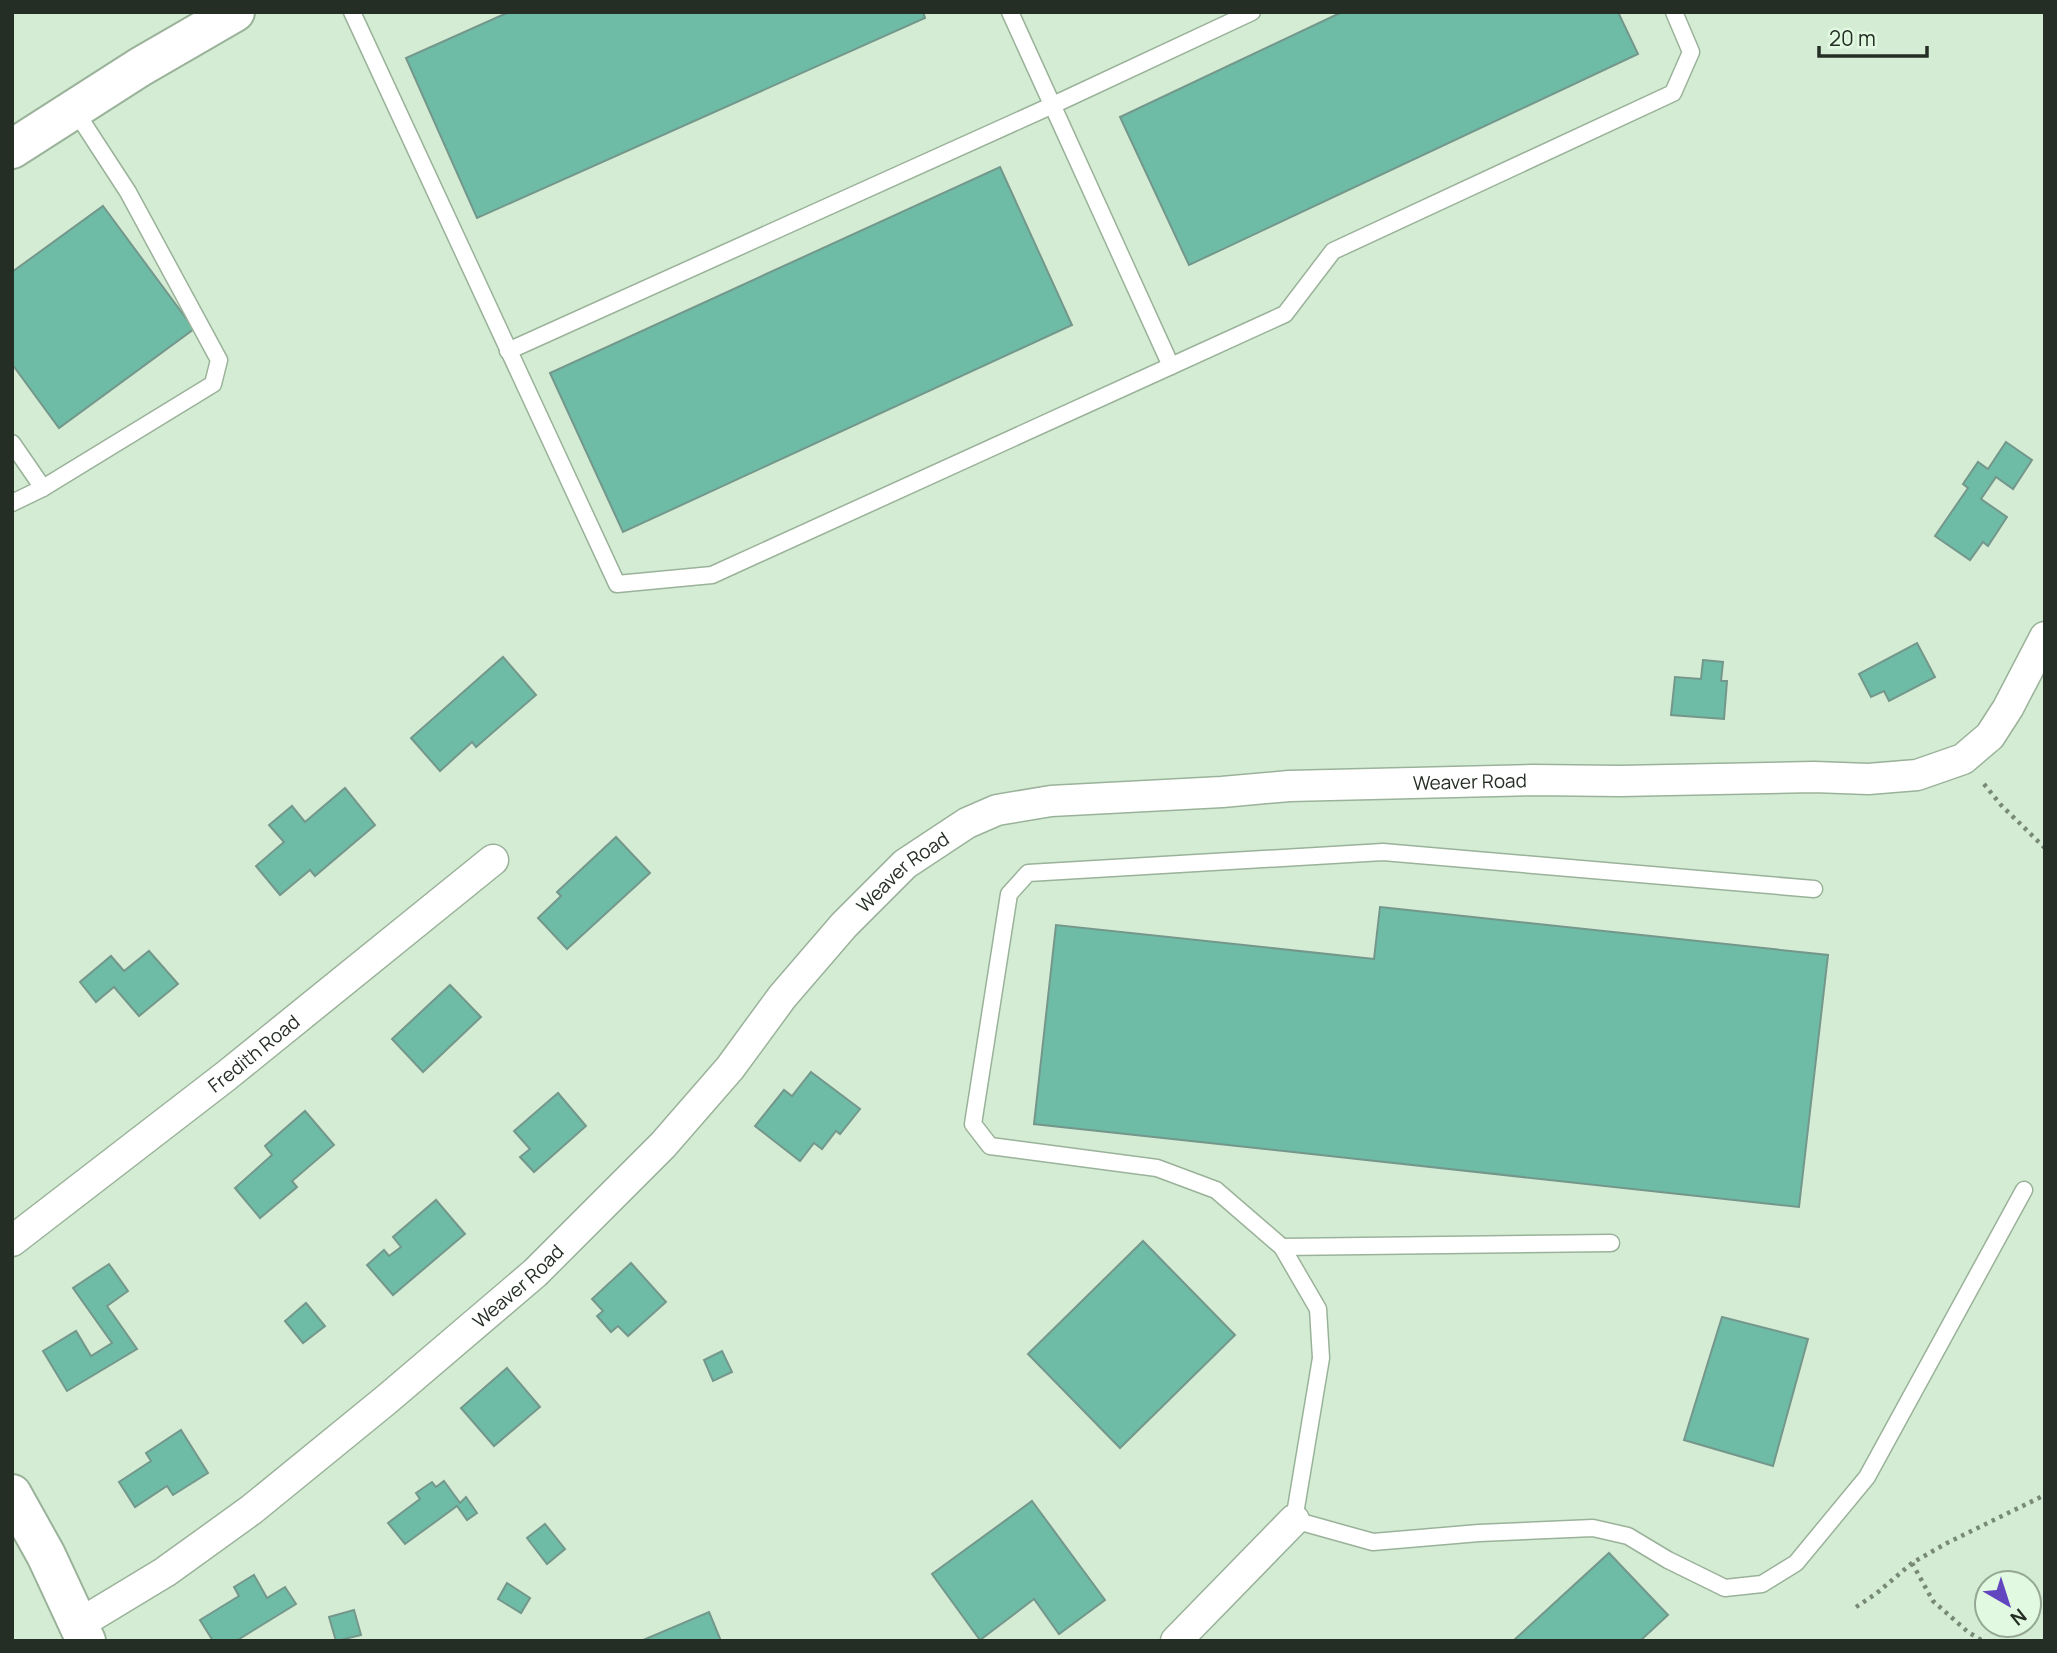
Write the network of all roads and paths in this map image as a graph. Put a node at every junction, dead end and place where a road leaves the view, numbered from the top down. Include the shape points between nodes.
1 (235, 12) edge
2 (352, 12) edge
3 (1010, 12) edge
4 (1251, 12) edge
5 (1674, 12) edge
6 (1053, 105) junction
7 (74, 109) junction
8 (12, 149) edge
9 (508, 351) junction
10 (1171, 366) junction
11 (12, 443) edge
12 (43, 488) junction
13 (12, 503) edge
14 (2045, 636) edge
15 (1963, 759) junction
16 (2045, 848) edge
17 (492, 860) dead end
18 (1814, 889) dead end
19 (2024, 1190) dead end
20 (12, 1241) edge
21 (1611, 1243) dead end
22 (1282, 1247) junction
23 (12, 1494) edge
24 (2045, 1495) edge
25 (1294, 1520) junction
26 (1912, 1563) junction
27 (1856, 1606) dead end
28 (83, 1633) edge
29 (1175, 1641) edge
30 (1983, 1641) edge

1 - 7 street
2 - 9 lane
3 - 6 lane
4 - 6 lane
5 - 10 lane via 1691,52 1673,93 1333,251 1285,314
6 - 9 lane
6 - 10 lane
7 - 8 street
7 - 12 lane via 128,192 219,360 213,384
9 - 10 lane via 617,584 712,575
11 - 12 lane
12 - 13 lane
14 - 15 street, Weaver Road via 1990,736
15 - 16 path
15 - 28 street, Weaver Road via 1917,775 1868,779 1377,783 1051,801 998,810 967,824 905,864 844,925 663,1145 535,1273 251,1510
17 - 20 street, Fredith Road via 226,1076
18 - 22 lane via 1383,852 1028,873 1009,894 972,1124 990,1146 1157,1168 1216,1190
19 - 25 lane via 1867,1477 1796,1563 1762,1584 1725,1588 1628,1536 1593,1528 1373,1542
21 - 22 lane
22 - 25 lane via 1318,1309 1321,1358
23 - 28 street
24 - 26 path
25 - 29 street
26 - 27 path
26 - 30 path via 1933,1601

